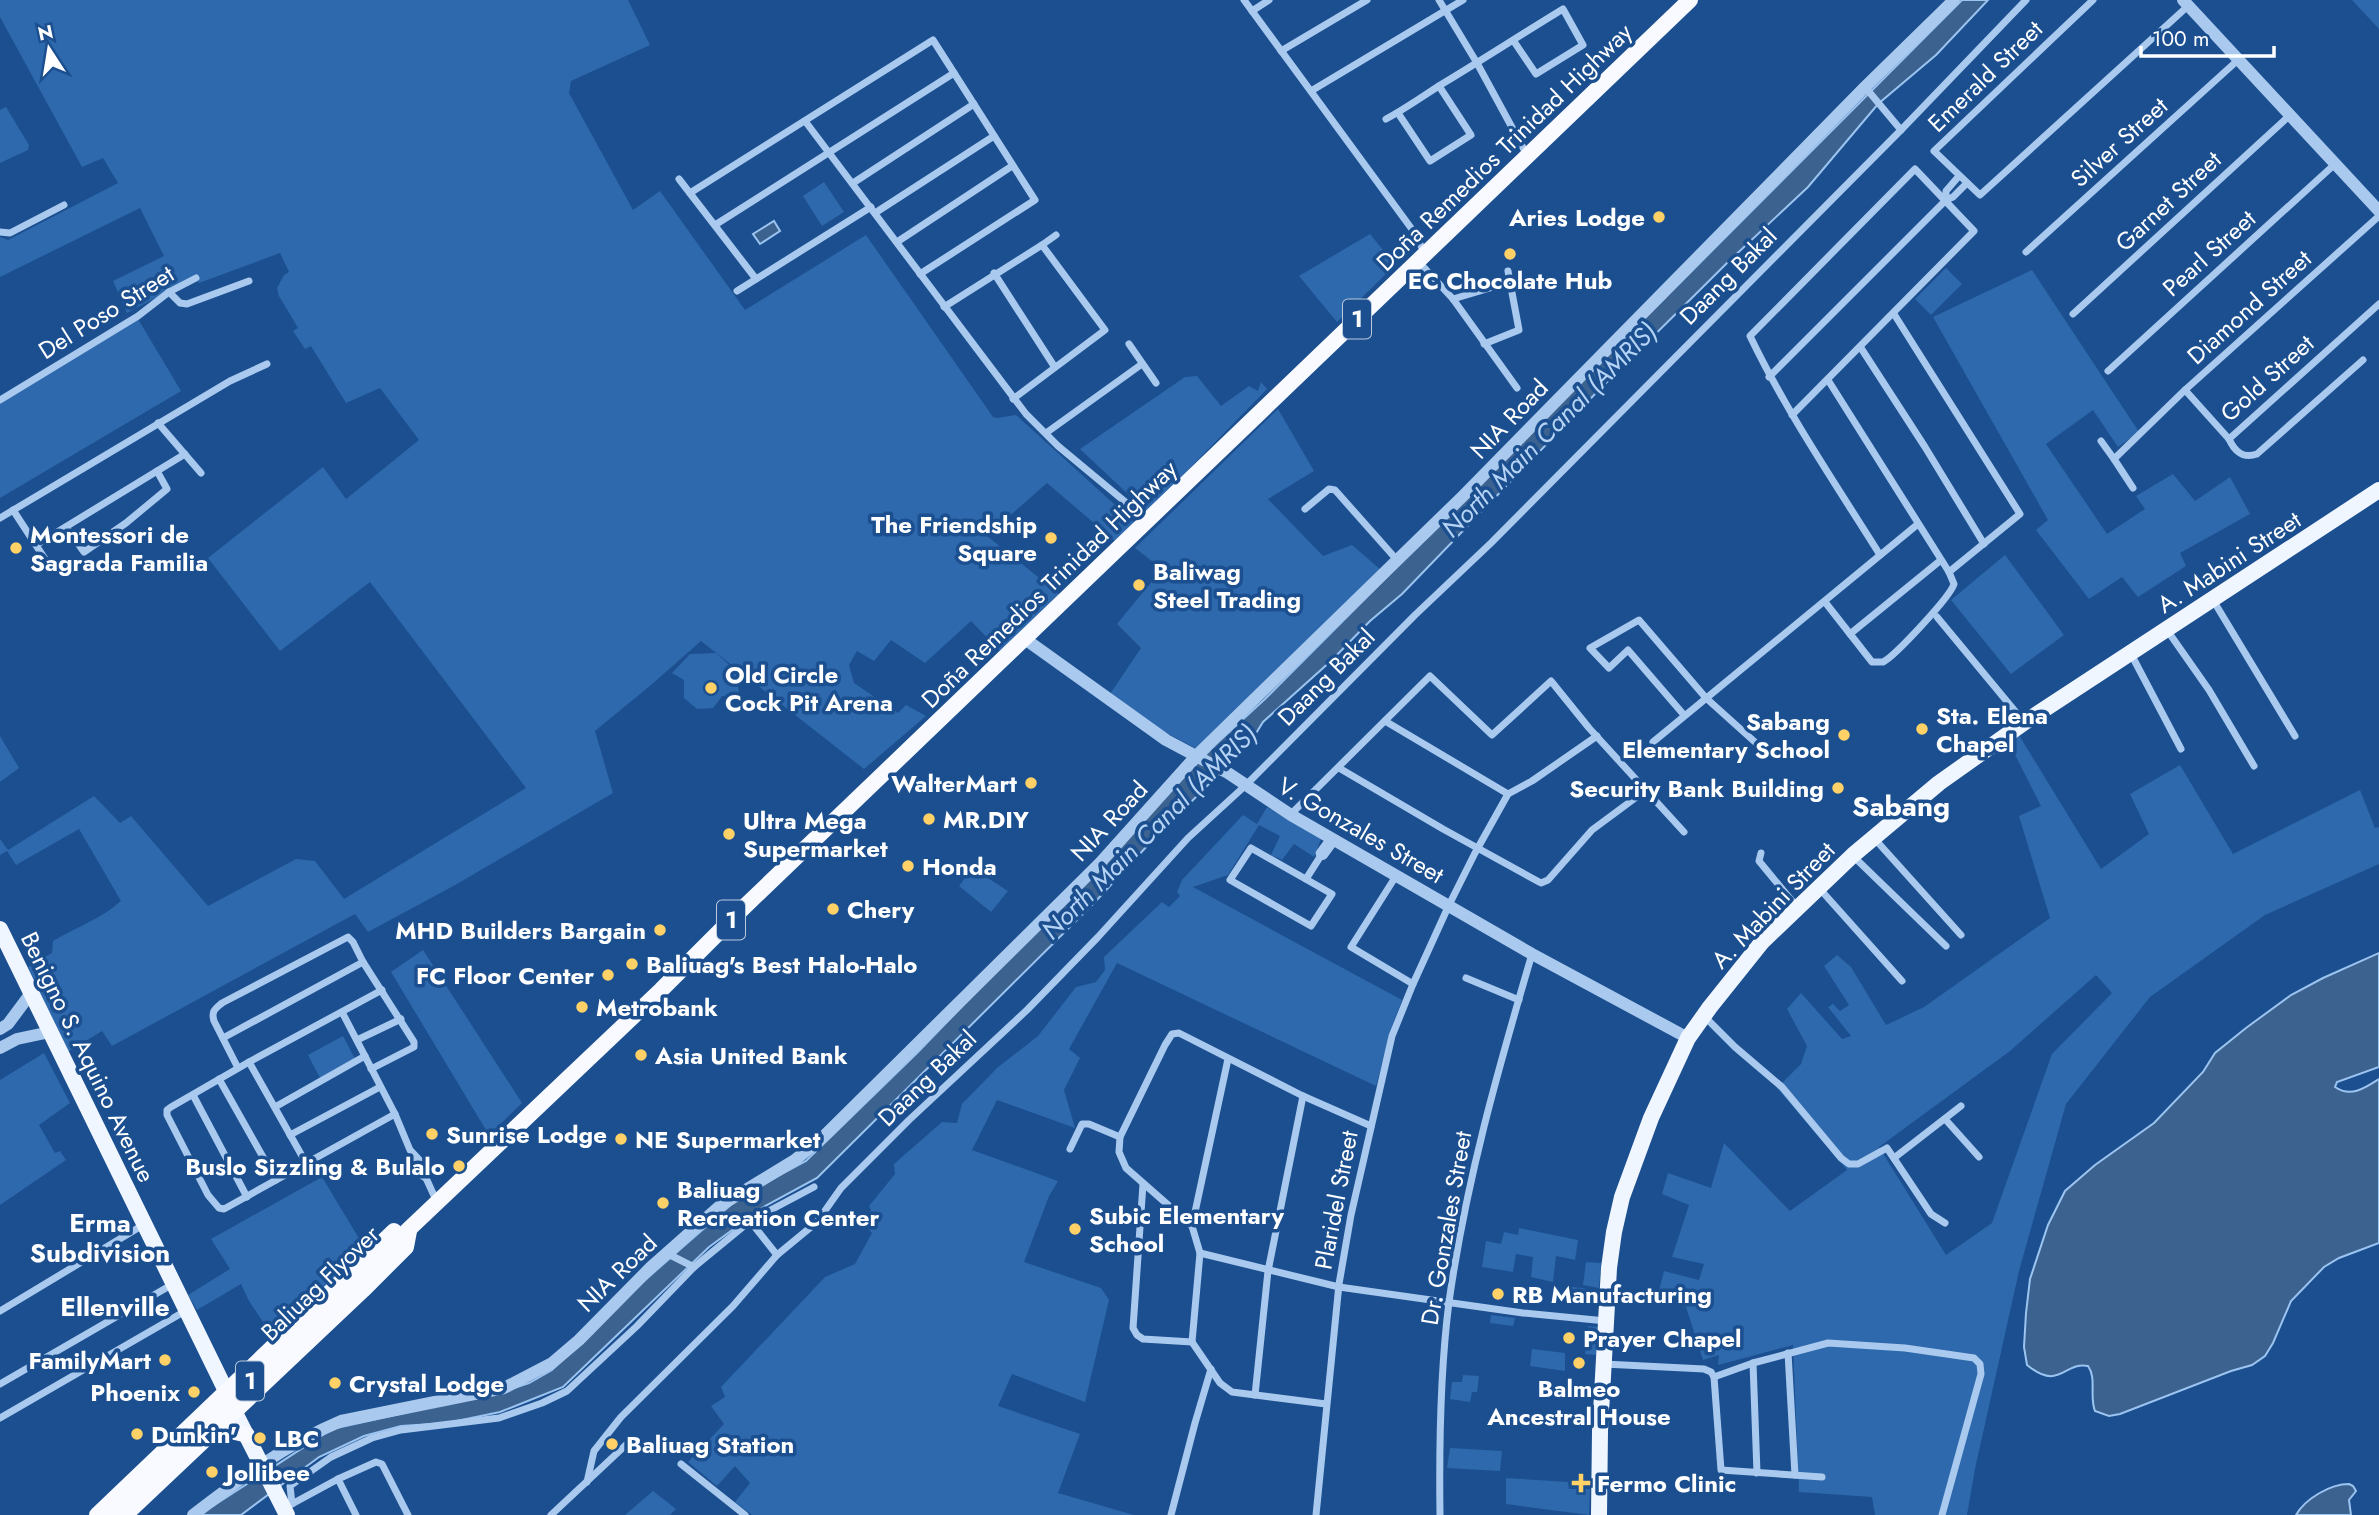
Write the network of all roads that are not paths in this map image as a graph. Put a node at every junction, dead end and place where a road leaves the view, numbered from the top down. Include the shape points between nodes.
1 (1244, 0) edge
2 (1269, 0) edge
3 (1367, 0) edge
4 (1439, 0) edge
5 (1463, 0) edge
6 (1690, 0) edge
7 (1954, 0) edge
8 (2026, 0) edge
9 (2093, 0) edge
10 (2185, 3) edge
11 (1252, 11) junction
12 (1446, 11) junction
13 (1513, 40) junction
14 (1281, 51) junction
15 (2238, 60) junction
16 (1477, 63) junction
17 (954, 73) junction
18 (1439, 86) junction
19 (1865, 87) junction
20 (1311, 91) junction
21 (974, 104) junction
22 (1398, 113) junction
23 (2289, 116) junction
24 (1386, 120) dead end
25 (805, 121) junction
26 (1901, 130) junction
27 (993, 136) junction
28 (831, 153) junction
29 (1528, 156) junction
30 (2335, 164) junction
31 (1012, 166) junction
32 (1959, 176) junction
33 (679, 179) dead end
34 (853, 183) junction
35 (1967, 183) junction
36 (690, 193) junction
37 (1946, 200) junction
38 (64, 205) dead end
39 (873, 210) junction
40 (2379, 213) edge
41 (715, 225) junction
42 (0, 232) edge
43 (1056, 235) dead end
44 (897, 242) junction
45 (1042, 244) junction
46 (2026, 252) dead end
47 (1422, 258) junction
48 (1508, 271) dead end
49 (994, 273) junction
50 (920, 274) junction
51 (196, 278) dead end
52 (756, 279) junction
53 (249, 281) dead end
54 (1510, 282) junction
55 (737, 291) dead end
56 (169, 292) junction
57 (1453, 299) junction
58 (2379, 304) edge
59 (944, 307) junction
60 (1894, 314) junction
61 (2073, 314) dead end
62 (1129, 344) dead end
63 (1484, 344) junction
64 (1861, 348) junction
65 (2362, 360) dead end
66 (1142, 363) junction
67 (267, 364) dead end
68 (1054, 366) junction
69 (2108, 371) dead end
70 (1769, 377) junction
71 (1828, 380) junction
72 (1156, 383) dead end
73 (1517, 388) dead end
74 (2185, 390) junction
75 (1013, 399) junction
76 (0, 400) edge
77 (1792, 415) junction
78 (158, 423) junction
79 (1046, 433) junction
80 (2229, 439) junction
81 (2101, 441) dead end
82 (185, 454) junction
83 (2113, 459) junction
84 (157, 471) junction
85 (201, 473) dead end
86 (2133, 488) dead end
87 (2379, 490) edge
88 (1306, 509) dead end
89 (13, 510) junction
90 (0, 519) edge
91 (1148, 520) junction
92 (1918, 524) junction
93 (66, 527) junction
94 (1984, 544) junction
95 (36, 545) junction
96 (1880, 555) junction
97 (46, 558) dead end
98 (1941, 559) junction
99 (1397, 560) junction
100 (1949, 572) junction
101 (2213, 600) junction
102 (1825, 602) junction
103 (1937, 617) dead end
104 (2167, 630) junction
105 (1850, 634) junction
106 (1025, 639) junction
107 (2131, 654) junction
108 (1706, 698) junction
109 (1684, 715) junction
110 (1385, 721) junction
111 (2025, 722) junction
112 (1597, 736) junction
113 (2295, 736) dead end
114 (1653, 742) dead end
115 (2181, 749) dead end
116 (1766, 752) dead end
117 (1200, 757) junction
118 (2254, 766) dead end
119 (1339, 768) junction
120 (1246, 785) junction
121 (1646, 790) junction
122 (1508, 794) junction
123 (1290, 815) junction
124 (1684, 832) dead end
125 (1873, 837) junction
126 (1332, 839) junction
127 (1478, 848) junction
128 (1761, 853) dead end
129 (1853, 855) junction
130 (1396, 876) junction
131 (1306, 879) junction
132 (1819, 887) junction
133 (1449, 905) junction
134 (1797, 908) junction
135 (0, 929) edge
136 (1961, 935) dead end
137 (1946, 946) dead end
138 (1532, 954) junction
139 (363, 962) junction
140 (1466, 978) dead end
141 (1902, 981) dead end
142 (1413, 984) junction
143 (382, 990) junction
144 (30, 993) junction
145 (1519, 1000) junction
146 (342, 1012) junction
147 (1703, 1016) junction
148 (401, 1019) junction
149 (4, 1026) edge
150 (50, 1032) junction
151 (223, 1038) junction
152 (1688, 1038) junction
153 (17, 1039) junction
154 (356, 1040) junction
155 (0, 1048) edge
156 (365, 1056) junction
157 (1228, 1059) junction
158 (249, 1062) junction
159 (238, 1068) junction
160 (371, 1069) junction
161 (219, 1079) junction
162 (380, 1087) junction
163 (193, 1095) junction
164 (1303, 1097) junction
165 (1961, 1106) dead end
166 (275, 1107) junction
167 (395, 1114) junction
168 (1945, 1119) junction
169 (1371, 1126) junction
170 (290, 1135) junction
171 (1120, 1137) junction
172 (1070, 1149) dead end
173 (1979, 1157) dead end
174 (1894, 1158) junction
175 (306, 1163) junction
176 (276, 1180) junction
177 (1143, 1184) junction
178 (814, 1187) dead end
179 (247, 1197) junction
180 (437, 1202) junction
181 (750, 1221) junction
182 (1945, 1223) dead end
183 (144, 1224) junction
184 (1192, 1226) junction
185 (409, 1229) junction
186 (1200, 1253) junction
187 (777, 1255) junction
188 (671, 1256) junction
189 (690, 1266) junction
190 (1268, 1271) junction
191 (174, 1284) junction
192 (1339, 1287) junction
193 (1449, 1302) junction
194 (187, 1310) junction
195 (0, 1311) edge
196 (1606, 1321) junction
197 (1192, 1342) junction
198 (1788, 1353) junction
199 (1754, 1363) junction
200 (1604, 1364) junction
201 (1211, 1369) junction
202 (1714, 1377) junction
203 (0, 1384) edge
204 (227, 1393) junction
205 (1255, 1395) junction
206 (1326, 1404) junction
207 (234, 1411) junction
208 (0, 1419) edge
209 (211, 1433) junction
210 (247, 1435) junction
211 (629, 1442) dead end
212 (681, 1464) dead end
213 (263, 1467) junction
214 (1758, 1473) junction
215 (1795, 1475) junction
216 (1822, 1477) dead end
217 (338, 1479) junction
218 (587, 1482) junction
219 (285, 1506) edge
220 (97, 1515) edge
221 (111, 1515) edge
222 (125, 1515) edge
223 (193, 1515) edge
224 (356, 1515) edge
225 (408, 1515) edge
226 (551, 1515) edge
227 (745, 1515) edge
228 (1171, 1515) edge
229 (1316, 1515) edge
230 (1440, 1515) edge
231 (1599, 1515) edge
232 (1942, 1515) edge

1 - 11 street
2 - 11 street
3 - 14 street
4 - 12 street
5 - 12 street
6 - 29 highway, Doña Remedios Trinidad Highway / 1
7 - 19 street, NIA Road
8 - 26 street, Daang Bakal
9 - 32 street, Emerald Street via 1934,150
10 - 15 street
10 - 35 street via 1980,195
11 - 14 street
12 - 16 street
12 - 20 street
13 - 13 street via 1563,9 1584,45 1536,74
13 - 16 street
14 - 20 street
15 - 23 street
15 - 46 street, Silver Street
16 - 18 street
16 - 29 street
17 - 21 street
17 - 25 street via 933,40
17 - 28 street
18 - 22 street
18 - 22 street via 1471,135 1430,162
19 - 26 street
19 - 99 street, NIA Road
20 - 47 street via 1414,232
21 - 27 street
21 - 34 street
22 - 24 street
23 - 30 street
23 - 61 street, Garnet Street
25 - 28 street
25 - 36 street
26 - 120 street, Daang Bakal
27 - 31 street
27 - 39 street
28 - 34 street
28 - 41 street
29 - 47 highway, Doña Remedios Trinidad Highway / 1
30 - 40 street
30 - 69 street, Pearl Street
31 - 44 street
31 - 50 street via 1035,200
32 - 35 street
32 - 37 street via 1946,191
33 - 36 street
34 - 39 street
35 - 37 street
36 - 41 street
37 - 60 street via 1975,230
37 - 70 street
37 - 70 street via 1914,169 1749,336
38 - 42 street via 10,233
39 - 44 street
39 - 52 street
40 - 74 street, Diamond Street
41 - 52 street
43 - 45 street
44 - 50 street
45 - 49 street
45 - 68 street via 1105,330
47 - 57 street
47 - 91 highway, Doña Remedios Trinidad Highway / 1
48 - 54 street
49 - 59 street
49 - 68 street
50 - 59 street
51 - 56 street, Del Poso Street
52 - 55 street
53 - 56 street via 187,304
54 - 57 street
54 - 63 street via 1519,330
56 - 76 street, Del Poso Street via 138,316
57 - 63 street
58 - 80 street, Gold Street
59 - 75 street
60 - 64 street
60 - 94 street via 2020,514
62 - 66 street
63 - 73 street
64 - 71 street
64 - 94 street
65 - 80 street via 2258,454 2246,457
66 - 72 street
66 - 79 street
67 - 78 street
68 - 75 street
70 - 77 street
71 - 77 street
71 - 92 street
74 - 80 street, Gold Street
74 - 83 street, Diamond Street
75 - 79 street
77 - 96 street
78 - 82 street
78 - 89 street
79 - 91 street
81 - 83 street
82 - 84 street
82 - 85 street
83 - 86 street
84 - 93 street
84 - 93 street via 167,489 84,552
87 - 101 main road, A. Mabini Street
88 - 99 street via 1329,489 1335,490
89 - 90 street
89 - 95 street
91 - 106 highway, Doña Remedios Trinidad Highway / 1
92 - 96 street
92 - 98 street
93 - 95 street
94 - 100 street
95 - 97 street
96 - 102 street
98 - 100 street
98 - 105 street
99 - 117 street, NIA Road
100 - 105 street via 1952,589 1888,660 1872,662
101 - 104 main road, A. Mabini Street
101 - 113 street
102 - 105 street
102 - 108 street
103 - 111 street
104 - 107 main road, A. Mabini Street
104 - 118 street
106 - 117 street, V. Gonzales Street via 1147,727
106 - 180 highway, Doña Remedios Trinidad Highway / 1
107 - 111 main road, A. Mabini Street
107 - 115 street
108 - 109 street
108 - 109 street via 1639,620 1590,648 1609,668 1628,650
108 - 116 street
109 - 114 street
110 - 112 street via 1430,676 1492,736 1551,681
110 - 119 street
110 - 122 street
111 - 125 main road, A. Mabini Street via 1938,783
112 - 121 street
112 - 122 street
117 - 120 street, V. Gonzales Street
117 - 188 street, NIA Road via 1100,863 823,1137 795,1160 721,1205
119 - 123 street
119 - 127 street
120 - 123 street, V. Gonzales Street
120 - 187 street, Daang Bakal via 1188,838 1027,1010 841,1188 817,1222
121 - 124 street
121 - 127 street via 1592,830 1545,881 1537,881
122 - 127 street, Plaridel Street
123 - 126 street, V. Gonzales Street
125 - 129 main road, A. Mabini Street
125 - 136 street
126 - 130 street, V. Gonzales Street
126 - 131 street
127 - 133 street, Plaridel Street
128 - 134 street via 1761,864
129 - 132 main road, A. Mabini Street
129 - 137 street
130 - 133 street, V. Gonzales Street
130 - 142 street via 1351,947
131 - 131 street via 1251,848 1230,880 1311,926 1332,894
132 - 134 main road, A. Mabini Street
132 - 141 street
133 - 138 street, V. Gonzales Street
133 - 142 street, Plaridel Street
134 - 147 main road, A. Mabini Street via 1756,949
135 - 144 main road, Benigno S. Aquino Avenue
138 - 145 street, Dr. Gonzales Street
138 - 152 street, V. Gonzales Street
139 - 143 street
139 - 151 street
139 - 151 street via 353,942 343,938 222,1003 212,1015
140 - 145 street
142 - 169 street, Plaridel Street via 1392,1036
143 - 146 street
143 - 148 street
144 - 149 street
144 - 150 main road, Benigno S. Aquino Avenue
145 - 193 street, Dr. Gonzales Street via 1477,1154
146 - 154 street
146 - 158 street
147 - 152 main road, A. Mabini Street
147 - 174 street via 1782,1087 1840,1158 1858,1164 1887,1148
148 - 154 street
148 - 160 street via 414,1047
149 - 153 street
150 - 153 street
150 - 183 main road, Benigno S. Aquino Avenue
151 - 159 street
152 - 196 main road, A. Mabini Street via 1651,1118 1622,1197
153 - 155 street
154 - 156 street
156 - 160 street
156 - 166 street
157 - 164 street
157 - 171 street via 1179,1033 1172,1034
157 - 184 street
158 - 159 street
158 - 166 street
159 - 161 street
160 - 162 street
161 - 163 street
161 - 176 street
162 - 167 street
162 - 170 street
163 - 179 street
163 - 179 street via 167,1110 170,1124 214,1204 224,1209
164 - 169 street
164 - 190 street
165 - 168 street
166 - 170 street
167 - 175 street
167 - 180 street via 414,1156 413,1164 426,1178
168 - 173 street
168 - 174 street
169 - 192 street, Plaridel Street
170 - 175 street
171 - 172 street via 1082,1124
171 - 177 street via 1119,1152 1126,1168
174 - 182 street via 1931,1213
175 - 176 street
176 - 179 street
177 - 184 street
177 - 197 street via 1133,1328 1143,1339
178 - 181 street
180 - 185 highway, Doña Remedios Trinidad Highway / 1
181 - 187 street
181 - 189 street
183 - 191 main road, Benigno S. Aquino Avenue
183 - 195 street
184 - 186 street
185 - 204 highway, Doña Remedios Trinidad Highway / 1 via 396,1228
185 - 207 highway, Doña Remedios Trinidad Highway / 1 via 406,1247
185 - 221 highway, Baliuag Flyover / 1, bridge
186 - 190 street
186 - 197 street
187 - 218 street, Daang Bakal via 733,1306 621,1417 594,1451
188 - 189 street
188 - 213 street, NIA Road via 561,1356 522,1380 486,1393 341,1421
189 - 219 street via 637,1326 567,1391 499,1418 401,1430 350,1446 290,1486
190 - 192 street
190 - 205 street
191 - 194 main road, Benigno S. Aquino Avenue
191 - 203 street
192 - 193 street
192 - 206 street, Plaridel Street
193 - 196 street
193 - 230 street, Dr. Gonzales Street
194 - 204 main road, Benigno S. Aquino Avenue
194 - 208 street
196 - 200 main road, A. Mabini Street
197 - 201 street
198 - 199 street
198 - 215 street
198 - 232 street via 1841,1343 1967,1356 1978,1361 1981,1374
199 - 202 street
199 - 214 street
200 - 202 street via 1704,1369
200 - 231 main road, A. Mabini Street
201 - 205 street via 1232,1392
201 - 228 street
202 - 214 street via 1721,1470
204 - 220 highway, Doña Remedios Trinidad Highway / 1
205 - 206 street
206 - 229 street, Plaridel Street
207 - 209 highway, Doña Remedios Trinidad Highway / 1
207 - 210 main road
209 - 210 highway via 230,1430
209 - 222 highway, Doña Remedios Trinidad Highway / 1
210 - 213 main road
211 - 218 street
212 - 227 street
213 - 219 main road
213 - 223 street, NIA Road
214 - 215 street
215 - 216 street
217 - 219 street
217 - 224 street
217 - 225 street via 370,1464 382,1464
218 - 226 street

